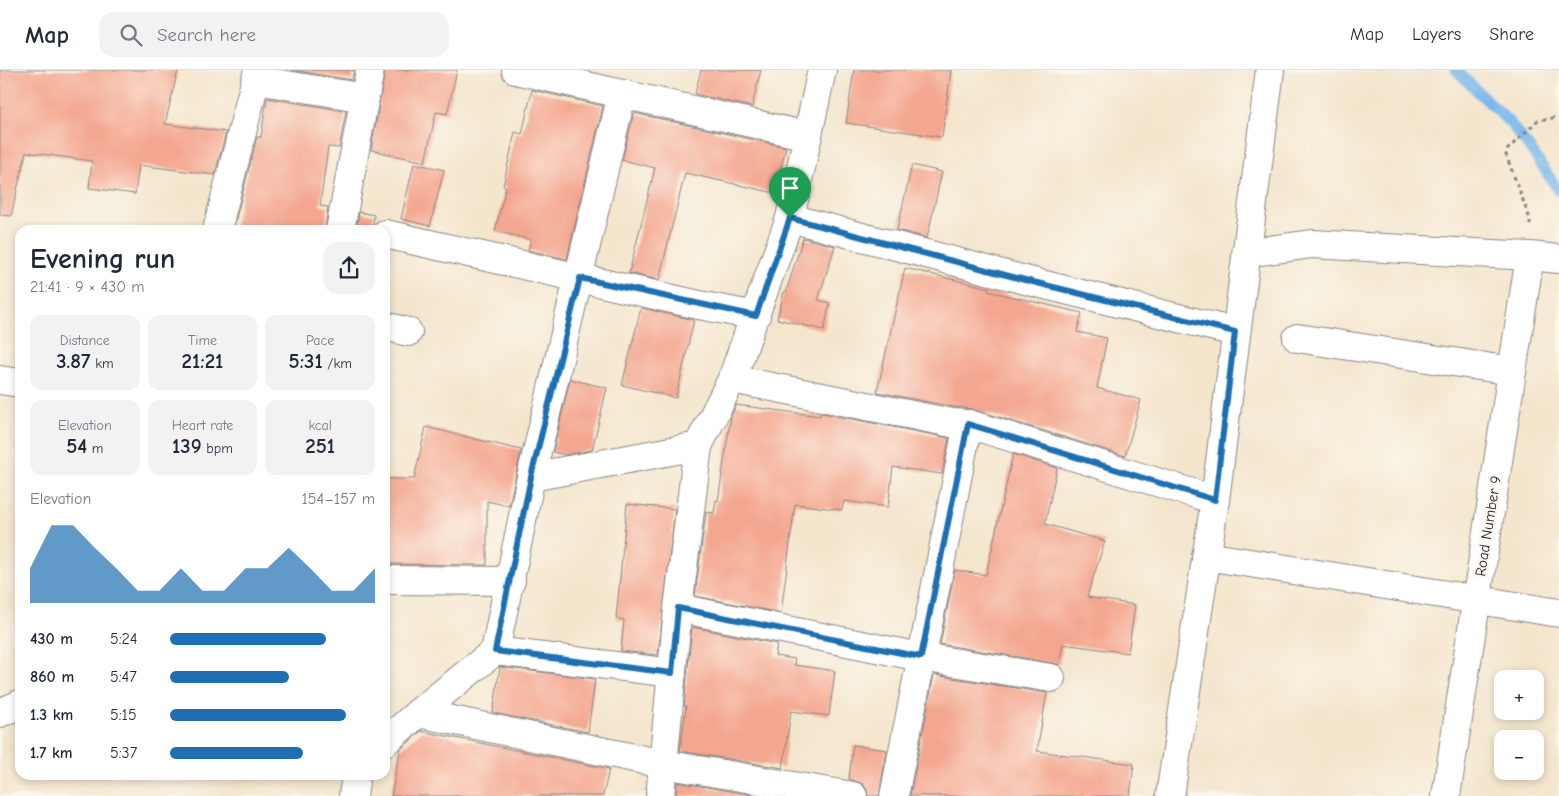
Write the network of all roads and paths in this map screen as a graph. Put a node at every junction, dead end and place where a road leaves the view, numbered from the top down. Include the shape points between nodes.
1 (370, 70) edge
2 (516, 70) edge
3 (822, 70) edge
4 (1270, 70) edge
5 (257, 75) edge
6 (622, 94) junction
7 (365, 98) junction
8 (1559, 117) edge
9 (808, 136) junction
10 (790, 218) junction
11 (218, 225) edge
12 (350, 225) edge
13 (390, 235) edge
14 (1246, 253) junction
15 (1530, 256) junction
16 (1559, 259) edge
17 (580, 278) junction
18 (756, 316) junction
19 (1235, 332) junction
20 (1297, 338) dead end
21 (1512, 371) junction
22 (732, 379) junction
23 (0, 380) edge
24 (15, 382) edge
25 (968, 424) junction
26 (698, 446) junction
27 (531, 477) junction
28 (1215, 500) junction
29 (1206, 556) junction
30 (390, 580) edge
31 (511, 581) junction
32 (1476, 599) junction
33 (678, 608) junction
34 (1559, 613) edge
35 (495, 651) junction
36 (921, 657) junction
37 (672, 673) junction
38 (1051, 678) dead end
39 (15, 706) edge
40 (418, 712) junction
41 (0, 713) edge
42 (390, 737) edge
43 (663, 764) junction
44 (356, 780) edge
45 (354, 796) edge
46 (660, 796) edge
47 (853, 796) edge
48 (894, 796) edge
49 (1170, 796) edge
50 (1446, 796) edge

1 - 7 street
2 - 6 street
3 - 9 street
4 - 14 street
5 - 7 street
5 - 11 street
6 - 9 street
6 - 17 street
7 - 12 street
8 - 15 path via 1538,120 1505,152 1530,219
9 - 10 street
10 - 18 street
10 - 19 street
13 - 17 street
14 - 15 street via 1312,244
14 - 19 street
15 - 16 street
15 - 21 street, Road Number 9
17 - 18 street
17 - 27 street
18 - 22 street
19 - 28 street
20 - 21 street
21 - 32 street, Road Number 9
22 - 25 street
22 - 26 street
23 - 24 street
25 - 28 street
25 - 36 street
26 - 27 street
26 - 33 street
27 - 31 street
28 - 29 street
29 - 32 street
29 - 49 street
30 - 31 street
31 - 35 street
32 - 34 street
32 - 50 street, Road Number 9
33 - 36 street
33 - 37 street
35 - 37 street
35 - 40 street
36 - 38 street
36 - 48 street
37 - 43 street
39 - 41 street
40 - 42 street
40 - 43 street
43 - 46 street
43 - 47 street
44 - 45 street

